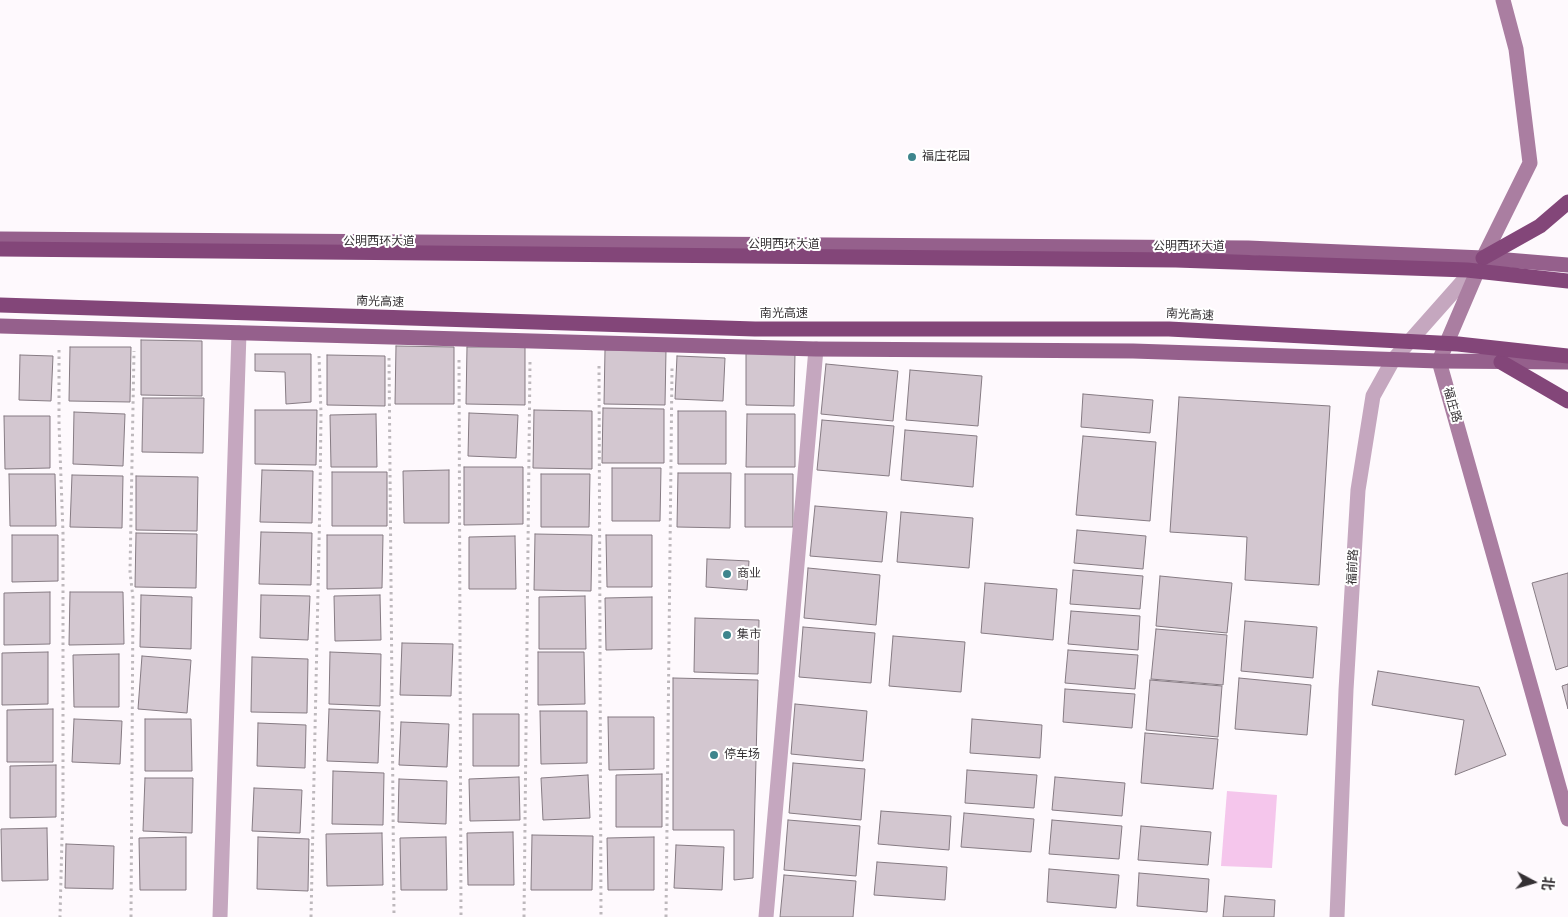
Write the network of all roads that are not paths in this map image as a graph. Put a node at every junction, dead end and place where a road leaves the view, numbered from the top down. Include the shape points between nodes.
1 (1503, 0) edge
2 (1568, 202) edge
3 (0, 239) edge
4 (0, 249) edge
5 (1483, 258) junction
6 (1568, 266) edge
7 (1568, 281) edge
8 (0, 305) edge
9 (0, 326) edge
10 (239, 334) junction
11 (816, 348) junction
12 (1568, 356) edge
13 (1393, 360) junction
14 (1439, 361) junction
15 (1500, 362) junction
16 (1568, 362) edge
17 (1568, 401) edge
18 (1568, 819) edge
19 (220, 917) edge
20 (766, 917) edge
21 (1337, 917) edge

1 - 5 street via 1516,49 1530,163
2 - 5 highway via 1540,226
3 - 5 main road, 公明西环大道 via 1248,248
4 - 7 highway, bridge via 1176,260 1467,270
5 - 6 main road, 公明西环大道
5 - 13 street, 福前路
5 - 14 street
8 - 12 highway, 南光高速, bridge via 755,329 1169,329 1458,344
9 - 10 main road
10 - 11 main road
10 - 19 street
11 - 13 main road via 1134,351
11 - 20 street
13 - 14 main road
13 - 21 street, 福前路 via 1372,396 1358,490
14 - 15 main road
14 - 18 street, 福庄路
15 - 16 main road
15 - 17 highway

